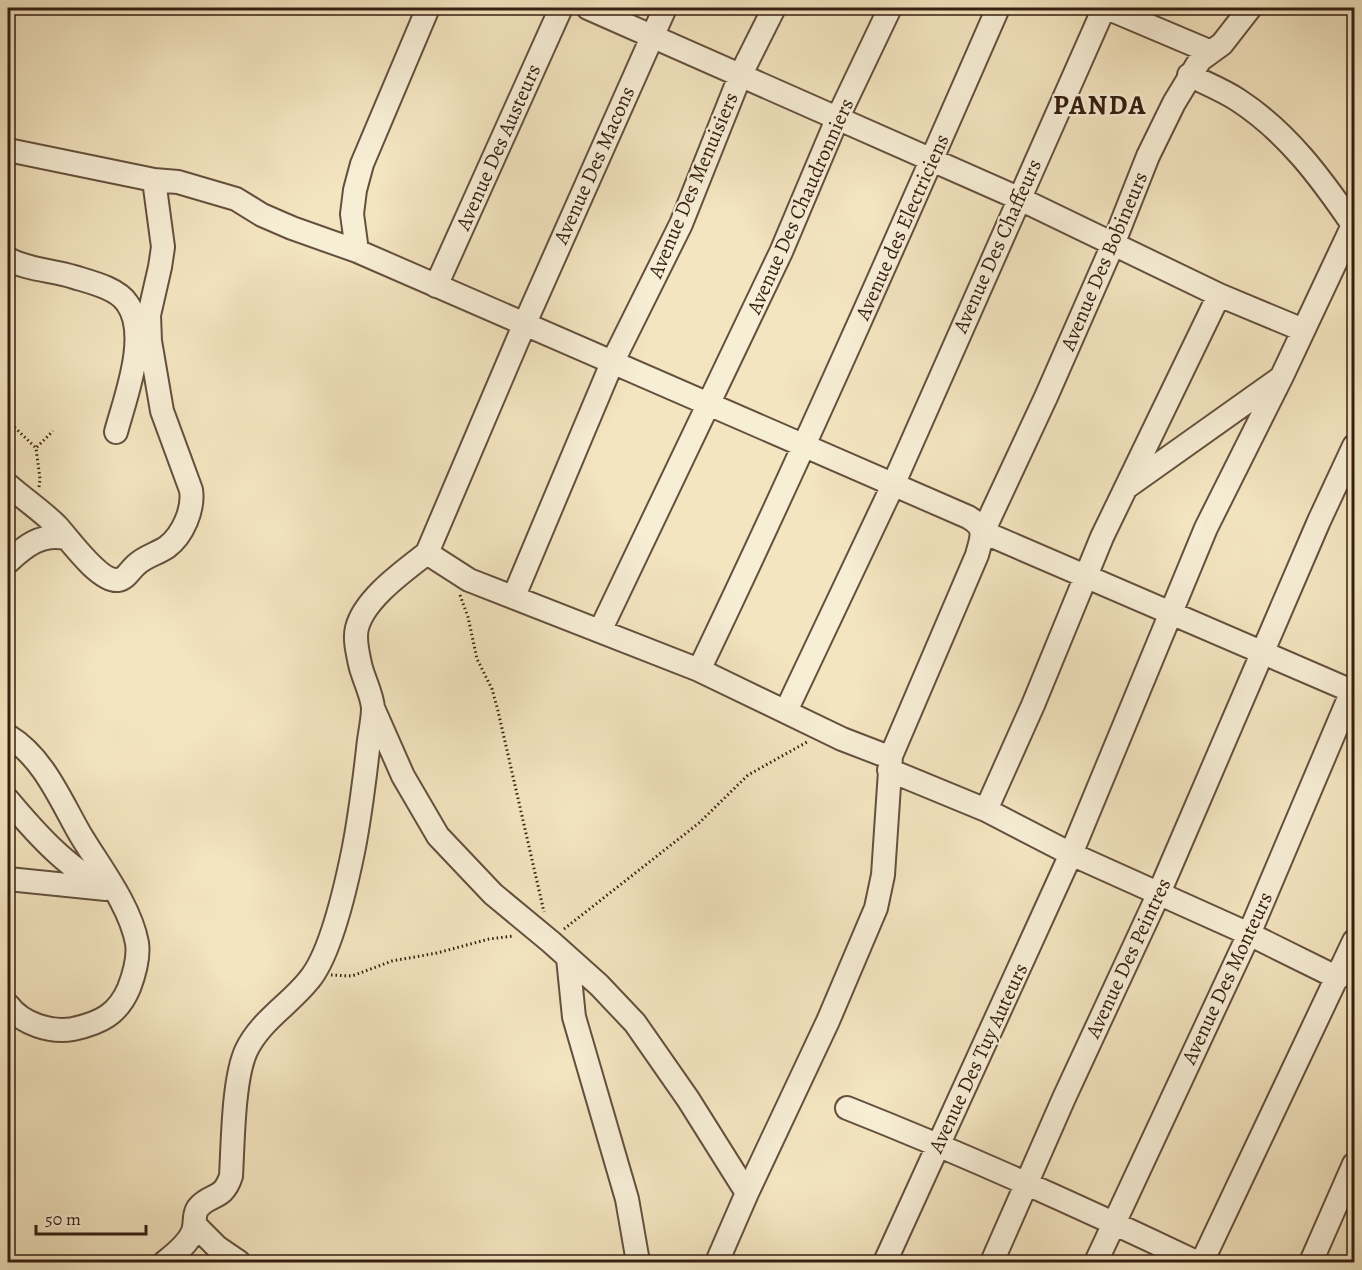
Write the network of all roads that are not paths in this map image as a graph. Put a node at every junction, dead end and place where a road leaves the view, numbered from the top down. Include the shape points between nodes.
1 (429, 8) edge
2 (561, 8) edge
3 (588, 8) edge
4 (665, 8) edge
5 (774, 8) edge
6 (890, 8) edge
7 (998, 8) edge
8 (1106, 8) edge
9 (1250, 8) edge
10 (651, 36) junction
11 (1211, 52) junction
12 (1189, 75) junction
13 (740, 76) junction
14 (838, 117) junction
15 (8, 150) edge
16 (931, 161) junction
17 (154, 180) junction
18 (1018, 198) junction
19 (1354, 228) edge
20 (1113, 243) junction
21 (357, 251) junction
22 (8, 259) edge
23 (436, 286) junction
24 (1219, 295) junction
25 (525, 323) junction
26 (1303, 330) junction
27 (612, 363) junction
28 (1282, 376) junction
29 (710, 404) junction
30 (116, 432) dead end
31 (803, 445) junction
32 (1354, 446) edge
33 (8, 485) edge
34 (893, 485) junction
35 (1124, 490) junction
36 (983, 532) junction
37 (66, 538) junction
38 (427, 553) junction
39 (8, 561) edge
40 (1085, 577) junction
41 (514, 596) junction
42 (1170, 613) junction
43 (600, 631) junction
44 (1263, 654) junction
45 (699, 670) junction
46 (1353, 692) edge
47 (373, 707) junction
48 (786, 711) junction
49 (8, 736) edge
50 (890, 763) junction
51 (8, 800) edge
52 (986, 810) junction
53 (1071, 854) junction
54 (8, 879) edge
55 (113, 889) junction
56 (1159, 893) junction
57 (1249, 934) junction
58 (1354, 941) edge
59 (568, 958) junction
60 (1345, 974) edge
61 (8, 1005) edge
62 (847, 1108) dead end
63 (938, 1144) junction
64 (1354, 1164) edge
65 (1028, 1183) junction
66 (747, 1193) junction
67 (1114, 1223) junction
68 (195, 1225) junction
69 (165, 1263) edge
70 (239, 1263) edge
71 (638, 1263) edge
72 (717, 1263) edge
73 (885, 1263) edge
74 (992, 1263) edge
75 (1096, 1263) edge
76 (1196, 1263) edge
77 (1202, 1263) edge
78 (1311, 1263) edge

1 - 21 street via 362,164 352,214
2 - 23 street, Avenue Des Austeurs
3 - 10 street
4 - 10 street, Avenue Des Macons
5 - 13 street, Avenue Des Menuisiers
6 - 14 street, Avenue Des Chaudronniers
7 - 16 street, Avenue des Electriciens
8 - 11 street
8 - 18 street, Avenue Des Chaffeurs
9 - 11 street, Avenue Des Bobineurs
10 - 13 street
10 - 25 street, Avenue Des Macons
11 - 12 street, Avenue Des Bobineurs
12 - 19 street via 1238,100 1285,138 1320,176
12 - 20 street, Avenue Des Bobineurs via 1148,156
13 - 14 street
13 - 27 street, Avenue Des Menuisiers via 681,224
14 - 16 street
14 - 29 street, Avenue Des Chaudronniers
15 - 17 street
16 - 18 street
16 - 31 street, Avenue des Electriciens
17 - 21 street via 222,194 292,228
17 - 37 street via 163,247 149,315 150,341 162,411 191,490 190,510 176,540 146,557 121,579 108,577
18 - 20 street
18 - 34 street, Avenue Des Chaffeurs
19 - 26 street, Avenue Des Tuy Auteurs
20 - 24 street
20 - 36 street, Avenue Des Bobineurs
21 - 23 street
22 - 30 street via 82,280 114,292 127,302 136,328 136,342
23 - 25 street
24 - 26 street
24 - 35 street
25 - 27 street
25 - 38 street, Avenue Des Macons
26 - 28 street, Avenue Des Tuy Auteurs
27 - 29 street
27 - 41 street, Avenue Des Menuisiers
28 - 35 street
28 - 42 street, Avenue Des Tuy Auteurs via 1206,528
29 - 31 street
29 - 43 street, Avenue Des Chaudronniers
31 - 34 street
31 - 45 street, Avenue des Electriciens
32 - 44 street, Avenue Des Peintres
33 - 37 street
34 - 36 street via 968,517
34 - 48 street, Avenue Des Chaffeurs
35 - 40 street
36 - 40 street
36 - 50 street, Avenue Des Bobineurs via 978,555
37 - 39 street via 53,535 38,540
38 - 41 street via 469,580
38 - 47 street via 394,578 373,601 357,628 360,664
40 - 42 street
40 - 52 street
41 - 43 street
42 - 44 street
42 - 53 street, Avenue Des Tuy Auteurs
43 - 45 street
44 - 46 street
44 - 56 street, Avenue Des Peintres
45 - 48 street
46 - 57 street, Avenue Des Monteurs
47 - 59 street via 403,776 438,836 493,894 545,926
47 - 68 street via 361,812 330,938 316,971 261,1026 246,1052 237,1099 231,1176 220,1195 197,1209
48 - 50 street
49 - 55 street via 46,774
50 - 52 street
50 - 66 street via 883,875 876,908
51 - 55 street via 75,867
52 - 53 street
53 - 56 street
53 - 63 street, Avenue Des Tuy Auteurs
54 - 55 street
55 - 61 street via 137,944 132,979 114,1011 85,1026 57,1031 35,1024
56 - 57 street
56 - 65 street, Avenue Des Peintres
57 - 60 street
57 - 67 street, Avenue Des Monteurs
58 - 60 street
59 - 66 street via 635,1023
59 - 71 street via 574,1017 627,1199
60 - 77 street
62 - 63 street
63 - 65 street
63 - 73 street, Avenue Des Tuy Auteurs
64 - 78 street
65 - 67 street
65 - 74 street, Avenue Des Peintres
66 - 72 street
67 - 75 street, Avenue Des Monteurs
67 - 76 street
68 - 69 street via 191,1237
68 - 70 street

